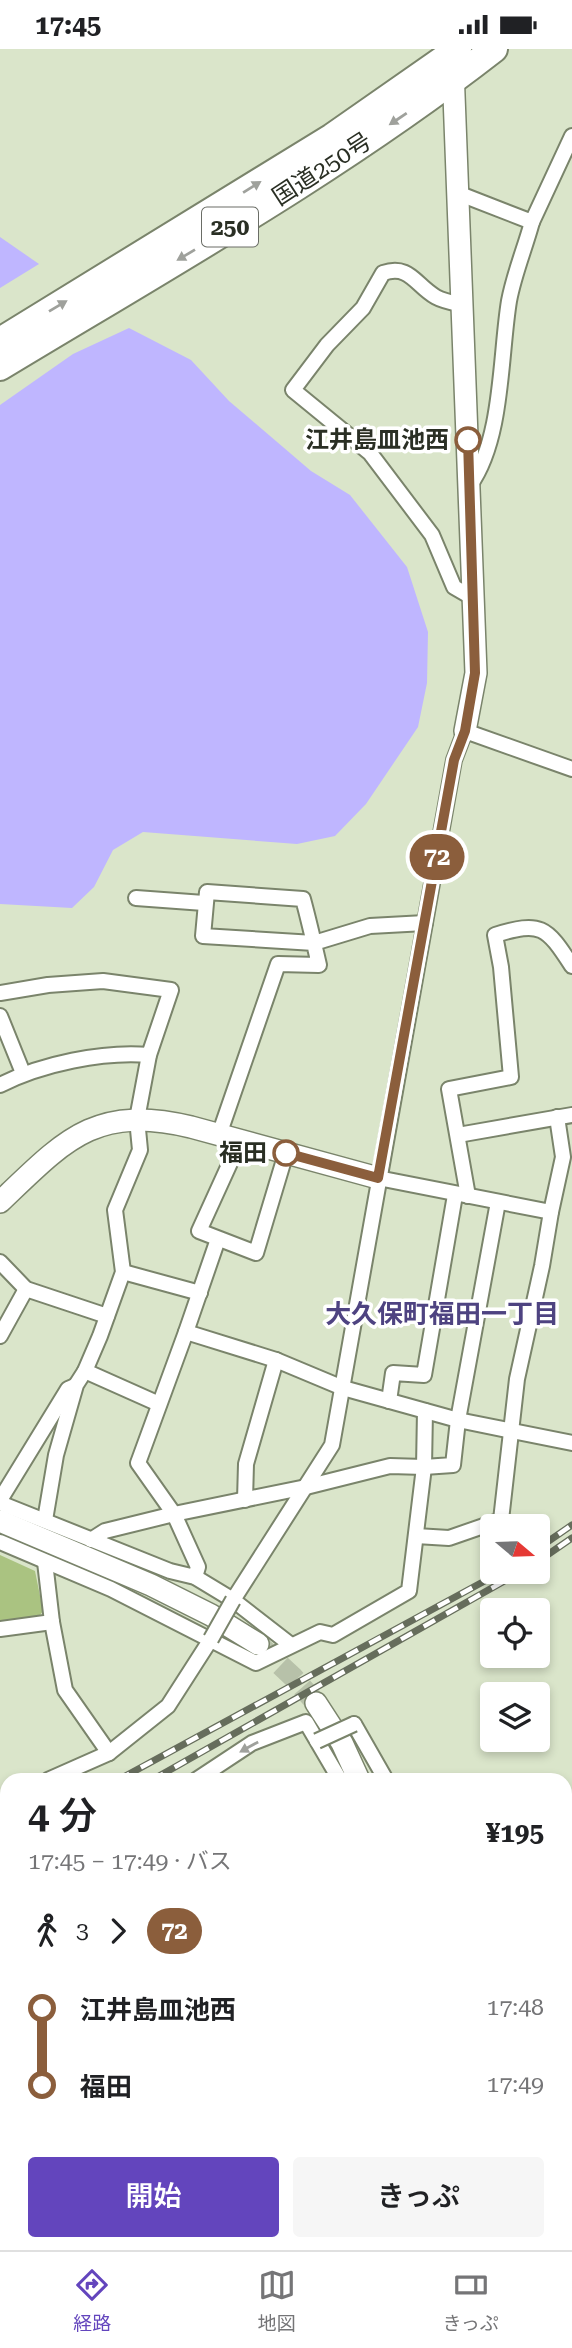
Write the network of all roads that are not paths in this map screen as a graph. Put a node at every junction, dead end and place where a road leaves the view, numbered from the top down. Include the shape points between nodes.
1 (494, 49) edge
2 (454, 58) edge
3 (572, 136) edge
4 (460, 194) junction
5 (532, 222) junction
6 (463, 305) junction
7 (0, 341) edge
8 (0, 367) edge
9 (468, 440) junction
10 (491, 440) junction
11 (469, 487) junction
12 (473, 598) junction
13 (465, 731) junction
14 (569, 773) edge
15 (136, 898) dead end
16 (204, 903) junction
17 (425, 923) junction
18 (314, 943) junction
19 (572, 966) edge
20 (0, 993) edge
21 (0, 1016) edge
22 (149, 1055) junction
23 (23, 1073) junction
24 (0, 1085) edge
25 (572, 1115) edge
26 (557, 1117) junction
27 (137, 1119) junction
28 (219, 1135) junction
29 (458, 1135) junction
30 (240, 1141) junction
31 (286, 1153) junction
32 (378, 1178) junction
33 (462, 1195) junction
34 (0, 1202) edge
35 (498, 1202) junction
36 (551, 1212) junction
37 (218, 1239) junction
38 (0, 1262) edge
39 (123, 1272) junction
40 (26, 1289) junction
41 (200, 1293) junction
42 (107, 1316) junction
43 (186, 1332) junction
44 (0, 1336) edge
45 (276, 1360) junction
46 (85, 1371) junction
47 (76, 1385) junction
48 (343, 1388) junction
49 (389, 1401) junction
50 (159, 1404) junction
51 (425, 1411) junction
52 (458, 1420) junction
53 (510, 1431) junction
54 (572, 1443) edge
55 (424, 1467) junction
56 (306, 1487) junction
57 (245, 1500) junction
58 (0, 1502) edge
59 (174, 1514) junction
60 (45, 1520) junction
61 (0, 1521) edge
62 (416, 1536) junction
63 (92, 1540) junction
64 (0, 1542) edge
65 (45, 1562) junction
66 (195, 1577) junction
67 (233, 1600) junction
68 (52, 1622) junction
69 (0, 1629) edge
70 (211, 1639) junction
71 (258, 1644) tunnel mouth
72 (291, 1645) junction
73 (311, 1712) junction
74 (317, 1741) junction
75 (109, 1753) junction
76 (63, 1773) edge
77 (207, 1773) edge
78 (332, 1773) edge
79 (356, 1773) edge
80 (382, 1773) edge

1 - 2 highway, 国道250号 / 250
2 - 4 street
7 -> 2 highway, 国道250号 / 250
2 -> 8 highway, 国道250号 / 250 via 323,169
3 - 5 street
4 - 5 street
4 - 6 street
5 - 10 street via 510,298
6 - 9 street
6 - 12 street via 437,298 404,272 383,273 363,308 293,390 370,453 432,535 454,587
9 - 10 street
9 - 11 street
10 - 11 street
11 - 12 street
12 - 13 street via 475,673
13 - 14 street
13 - 17 street via 454,760
15 - 16 street
16 - 18 street via 204,936
16 - 18 street via 207,892 303,898
17 - 18 street via 370,926
17 - 32 street
18 - 28 street via 319,965 278,964
19 - 29 street via 557,943 537,928 525,926 495,935 511,1077 449,1089
20 - 22 street via 103,981 171,990
21 - 23 street
22 - 23 street via 69,1062
22 - 27 street
23 - 24 street
25 - 26 street
26 - 29 street
26 - 36 street via 563,1157
27 - 28 street
27 - 34 street via 90,1129 68,1141
27 - 39 street via 140,1150 116,1210
28 - 30 street
29 - 33 street
30 - 31 street
30 - 37 street via 200,1231
31 - 32 street
31 - 37 street via 256,1253
32 - 33 street
32 - 48 street
33 - 35 street
33 - 49 street via 424,1375 393,1373
35 - 36 street
35 - 52 street
36 - 53 street
37 - 41 street
38 - 40 street
39 - 41 street
39 - 42 street
40 - 42 street
40 - 44 street
41 - 43 street
42 - 46 street
43 - 45 street
43 - 50 street
45 - 48 street
45 - 57 street via 246,1464
46 - 47 street
46 - 50 street
47 - 58 street via 68,1389
47 - 60 street via 56,1455
48 - 49 street
48 - 56 street via 332,1445
49 - 51 street
50 - 59 street via 138,1463
51 - 52 street
51 - 55 street
52 - 53 street
52 - 55 street via 453,1465
53 - 54 street
53 - 62 street via 500,1520 449,1538
55 - 56 street via 390,1466
55 - 62 street
56 - 57 street
56 - 67 street
57 - 59 street
58 - 60 street
59 - 63 street via 105,1531
59 - 66 street via 198,1567
60 - 63 street
61 - 71 street via 150,1585
62 - 72 street via 409,1591 333,1636 320,1632
63 - 66 street
64 - 65 street
65 - 68 street
65 - 70 street
66 - 67 street
67 - 70 street, bridge
67 - 72 street
68 - 69 street
68 - 75 street via 65,1690
70 - 72 street via 256,1663
70 - 75 street via 168,1706
73 - 74 street
73 -> 77 street
73 - 79 street via 342,1743
74 - 78 street
74 - 80 street, bridge via 354,1724
75 - 76 street

